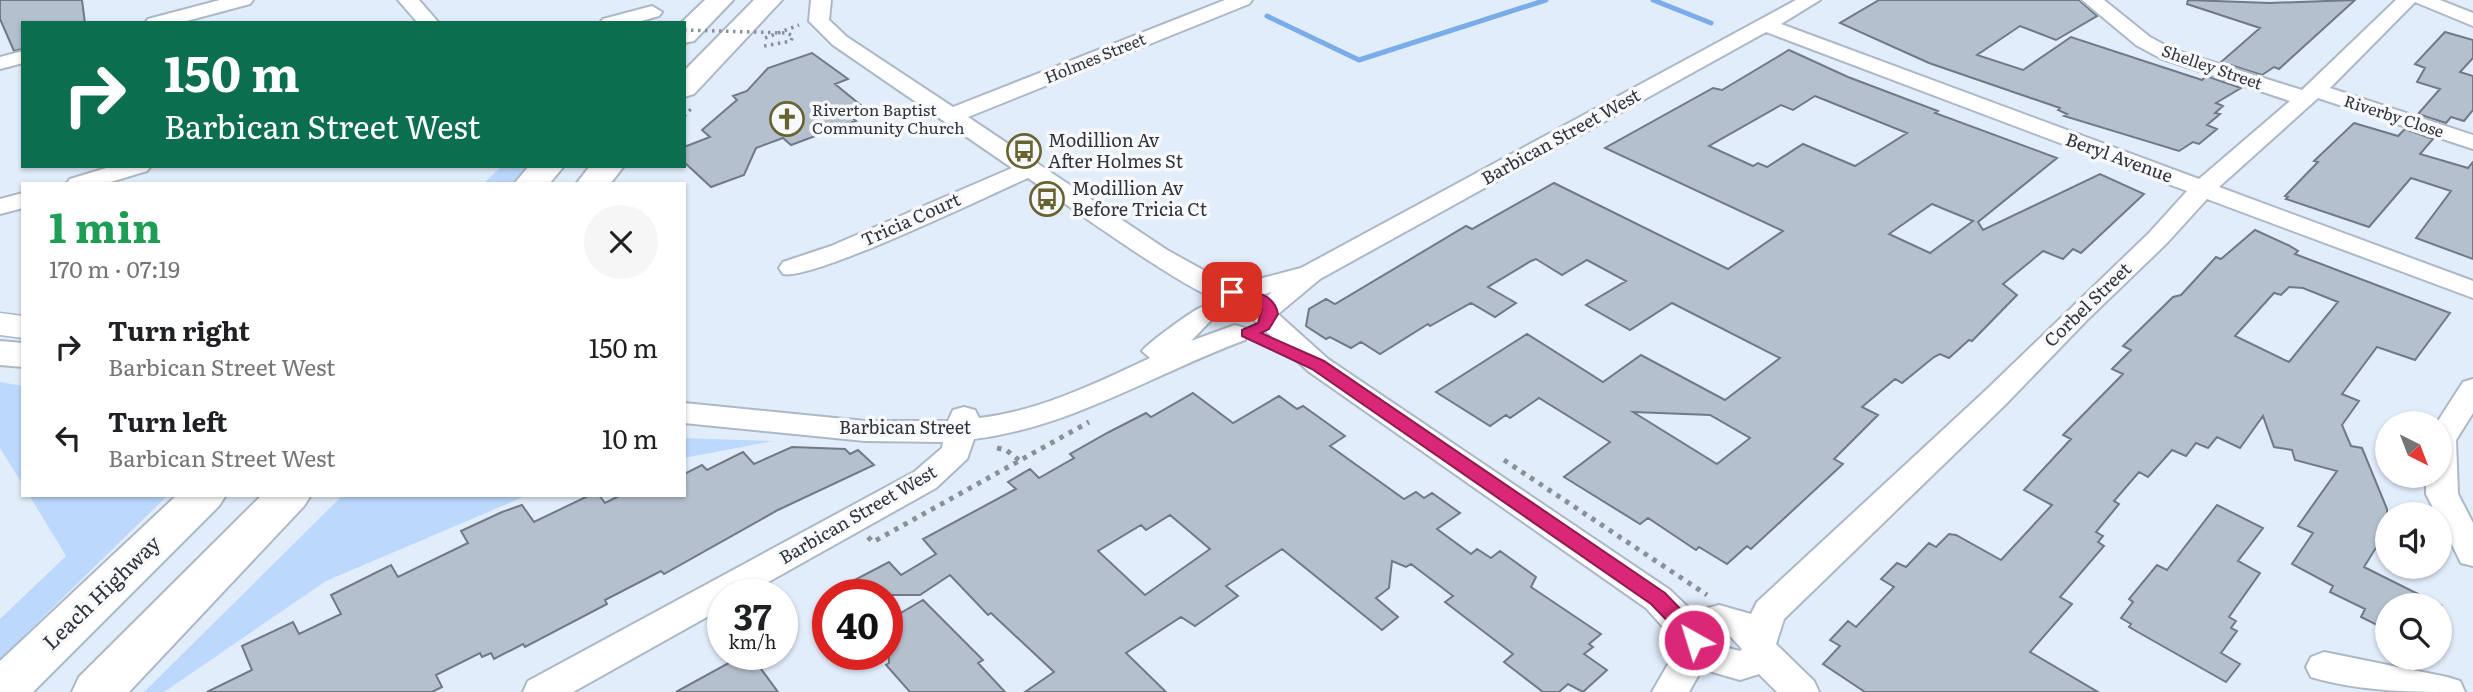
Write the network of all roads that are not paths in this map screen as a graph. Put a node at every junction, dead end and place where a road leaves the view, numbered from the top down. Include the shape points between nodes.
1 (243, 0) edge
2 (408, 0) edge
3 (720, 0) edge
4 (769, 0) edge
5 (1242, 0) edge
6 (1810, 0) edge
7 (2092, 0) edge
8 (2407, 0) edge
9 (2429, 2) edge
10 (820, 4) edge
11 (2473, 5) edge
12 (652, 12) dead end
13 (2473, 20) edge
14 (163, 21) edge
15 (427, 21) edge
16 (618, 21) edge
17 (1765, 24) junction
18 (686, 30) edge
19 (21, 58) edge
20 (0, 63) edge
21 (686, 86) edge
22 (2310, 94) junction
23 (949, 117) junction
24 (2473, 142) edge
25 (132, 168) edge
26 (546, 168) edge
27 (606, 168) edge
28 (1029, 169) junction
29 (85, 182) edge
30 (532, 182) edge
31 (594, 182) edge
32 (2203, 188) junction
33 (21, 201) edge
34 (0, 207) edge
35 (792, 268) dead end
36 (1311, 273) junction
37 (2473, 290) edge
38 (1218, 301) junction
39 (1255, 324) junction
40 (2473, 389) edge
41 (686, 394) edge
42 (686, 413) edge
43 (963, 424) junction
44 (202, 497) edge
45 (287, 497) edge
46 (2473, 554) edge
47 (1706, 632) junction
48 (1752, 649) junction
49 (2324, 667) dead end
50 (1, 692) edge
51 (97, 692) edge
52 (541, 692) edge
53 (1670, 692) edge
54 (1688, 692) edge
55 (1791, 692) edge
56 (1801, 692) edge
57 (2448, 692) edge

1 - 14 street
2 - 15 street
3 - 18 highway
4 - 21 highway
5 - 23 street, Holmes Street
6 - 17 street, Barbican Street West
7 - 22 street, Shelley Street via 2167,54
8 - 22 street, Corbel Street
9 - 11 street
9 - 13 street
10 - 23 street via 819,21 825,29
12 - 16 street
17 - 32 street, Beryl Avenue
17 - 36 street, Barbican Street West
19 - 20 street
22 - 24 street, Riverby Close
22 - 32 street, Corbel Street
23 - 28 street
25 - 29 street
26 - 30 highway
27 - 31 highway
28 - 35 street, Tricia Court
28 - 38 street
32 - 37 street, Beryl Avenue
32 - 48 street, Corbel Street
33 - 34 street
36 - 38 street, Barbican Street West
36 - 39 street, Barbican Street West
38 - 39 street via 1258,297
38 - 39 street via 1209,326
38 - 43 street, Barbican Street via 1174,341 1098,381
39 - 43 street, Barbican Street via 1042,416
39 - 47 street via 1658,599 1688,629
40 - 46 street via 2441,440 2442,494
41 - 43 street, Barbican Street
42 - 43 street, Barbican Street via 800,426
43 - 52 street, Barbican Street West via 956,452 925,480
44 - 50 highway, Leach Highway
45 - 51 highway
47 - 48 street
47 - 48 street via 1709,662
47 - 53 street
48 - 54 street, Corbel Street
48 - 55 street
48 - 56 street
49 - 57 street

